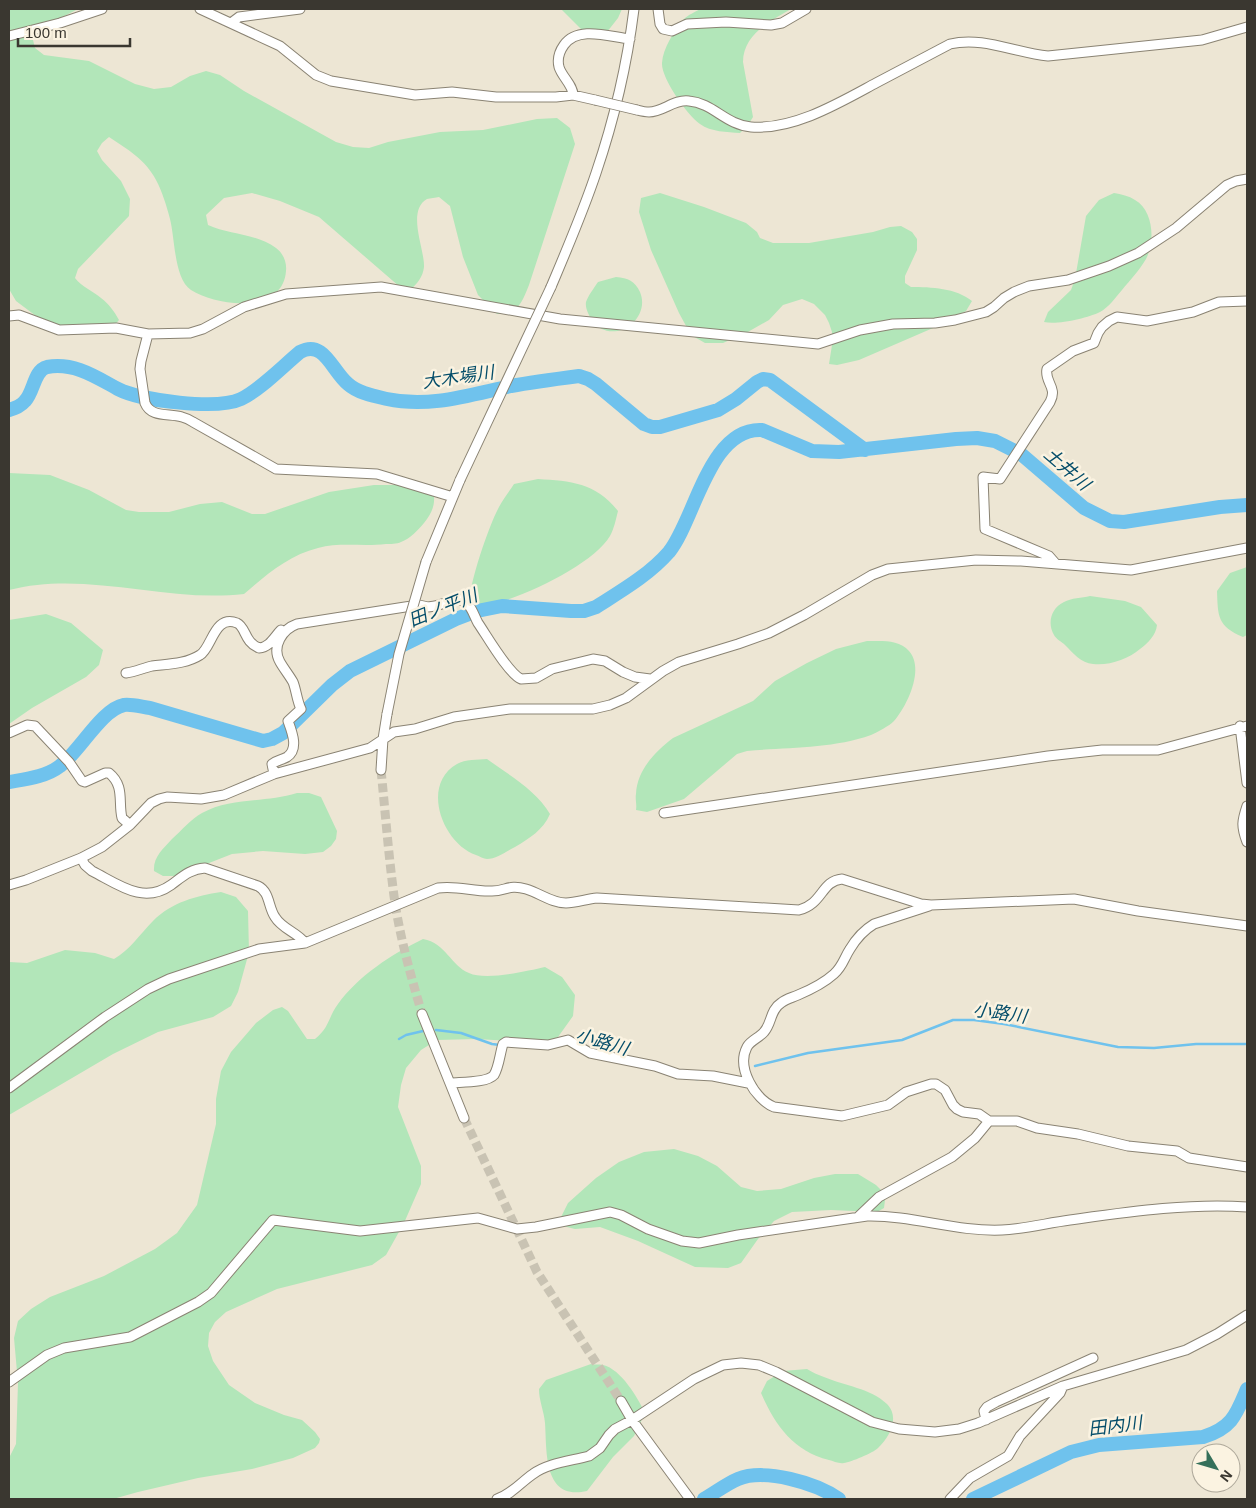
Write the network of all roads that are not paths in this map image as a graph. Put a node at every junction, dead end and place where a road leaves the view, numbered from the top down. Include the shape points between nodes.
1 (102, 9) edge
2 (200, 9) edge
3 (300, 9) edge
4 (634, 9) edge
5 (658, 9) edge
6 (806, 9) edge
7 (231, 23) junction
8 (1247, 27) edge
9 (9, 36) edge
10 (630, 40) junction
11 (573, 95) junction
12 (1247, 179) edge
13 (1247, 301) edge
14 (9, 316) edge
15 (148, 334) junction
16 (452, 497) junction
17 (1247, 548) edge
18 (1056, 564) junction
19 (288, 627) junction
20 (126, 673) dead end
21 (650, 679) junction
22 (1244, 726) edge
23 (9, 733) edge
24 (383, 739) junction
25 (381, 770) tunnel mouth
26 (274, 774) junction
27 (1247, 782) edge
28 (1247, 806) edge
29 (664, 813) dead end
30 (130, 825) junction
31 (1247, 842) edge
32 (81, 858) junction
33 (9, 885) edge
34 (931, 905) junction
35 (1247, 926) edge
36 (305, 944) junction
37 (422, 1014) tunnel mouth
38 (451, 1083) junction
39 (748, 1083) junction
40 (9, 1088) edge
41 (464, 1118) tunnel mouth
42 (989, 1121) junction
43 (1247, 1167) edge
44 (1247, 1207) edge
45 (858, 1218) junction
46 (1247, 1315) edge
47 (1093, 1358) dead end
48 (9, 1382) edge
49 (1063, 1386) junction
50 (621, 1401) tunnel mouth
51 (986, 1420) junction
52 (635, 1423) junction
53 (497, 1499) edge
54 (690, 1499) edge
55 (950, 1499) edge

1 - 9 street
2 - 7 street
3 - 7 street via 239,17
4 - 10 street
5 - 6 street via 663,29 672,31 687,24 771,25 782,23
7 - 11 street via 280,46 316,75 331,81 415,95 452,92 496,97
8 - 11 street, bridge via 1202,40 1048,56 960,41 836,105 811,116 772,126 739,124 709,106 687,100 648,112
10 - 11 street via 583,34 567,40 558,56 562,74
10 - 16 street, bridge via 610,130 581,215 551,287
12 - 15 street via 1227,185 1176,228 1138,253 1109,266 1068,280 1029,286 1004,298 986,312 935,323 893,324 860,330 818,344 560,319 381,287 286,294 244,306 190,333
13 - 18 street via 1219,302 1193,312 1147,321 1121,317 1109,321 1094,343 1073,351 1047,369 1053,396 1000,479 983,477 985,529 1049,556
14 - 15 street via 19,315 59,330 116,328
15 - 16 street via 141,361 144,398 147,408 153,412 181,416 194,422 276,469 377,474
16 - 24 street, bridge via 426,562 398,654
17 - 18 street via 1131,570
18 - 21 street via 976,560 888,569 769,633 680,662
19 - 20 street via 283,628 264,648 259,648 249,641 241,626 224,624 213,634 207,649 199,656
19 - 21 street via 405,606 435,606 459,599 468,603 511,671 521,680 593,659 605,661 635,677
19 - 26 street via 279,640 278,656 294,685 301,709 288,721 294,740 292,752 272,764
21 - 24 street via 610,706 477,712 394,732
22 - 27 street
22 - 29 street via 1158,750 1102,750 1048,756
23 - 30 street via 27,725 35,726 67,759 82,781 105,773 113,776 120,790 122,818
24 - 25 street
24 - 26 street via 370,748
26 - 30 street via 224,795 201,799 160,799 151,803
28 - 31 street via 1242,821
30 - 32 street via 102,847
32 - 33 street
32 - 36 street via 92,871 137,893 149,895 196,868 205,868 258,886 263,888 276,919
34 - 35 street via 1074,899
34 - 36 street via 842,879 829,884 814,904 799,910 597,898 568,904 514,886 491,892 450,886 403,901
34 - 39 street via 866,928 833,976 778,1004 764,1032 746,1048 744,1061
36 - 40 street via 259,949 148,989
37 - 38 street
38 - 39 street via 492,1077 506,1042 548,1045 568,1040 590,1053 678,1074 714,1076
38 - 41 street
39 - 42 street via 774,1107 834,1116 888,1105 906,1092 936,1084 945,1090 957,1109 979,1114
42 - 43 street via 1017,1121 1037,1128 1128,1146 1177,1151 1189,1158
42 - 45 street via 952,1157 879,1197
44 - 45 street via 1217,1205 1146,1210 1004,1230 972,1230 911,1218
45 - 48 street via 699,1243 682,1241 610,1212 517,1229 478,1218 360,1231 273,1220 211,1293 198,1302 130,1337 64,1348
46 - 49 street via 1186,1350
47 - 51 street via 987,1407 984,1411
49 - 51 street
49 - 55 street via 1057,1397 1020,1436 1008,1456 970,1478
50 - 52 street
51 - 52 street via 959,1429 934,1432 899,1429 872,1422 776,1372 759,1365 741,1363 708,1371
52 - 53 street via 615,1430 594,1453 546,1467 514,1491
52 - 54 street

